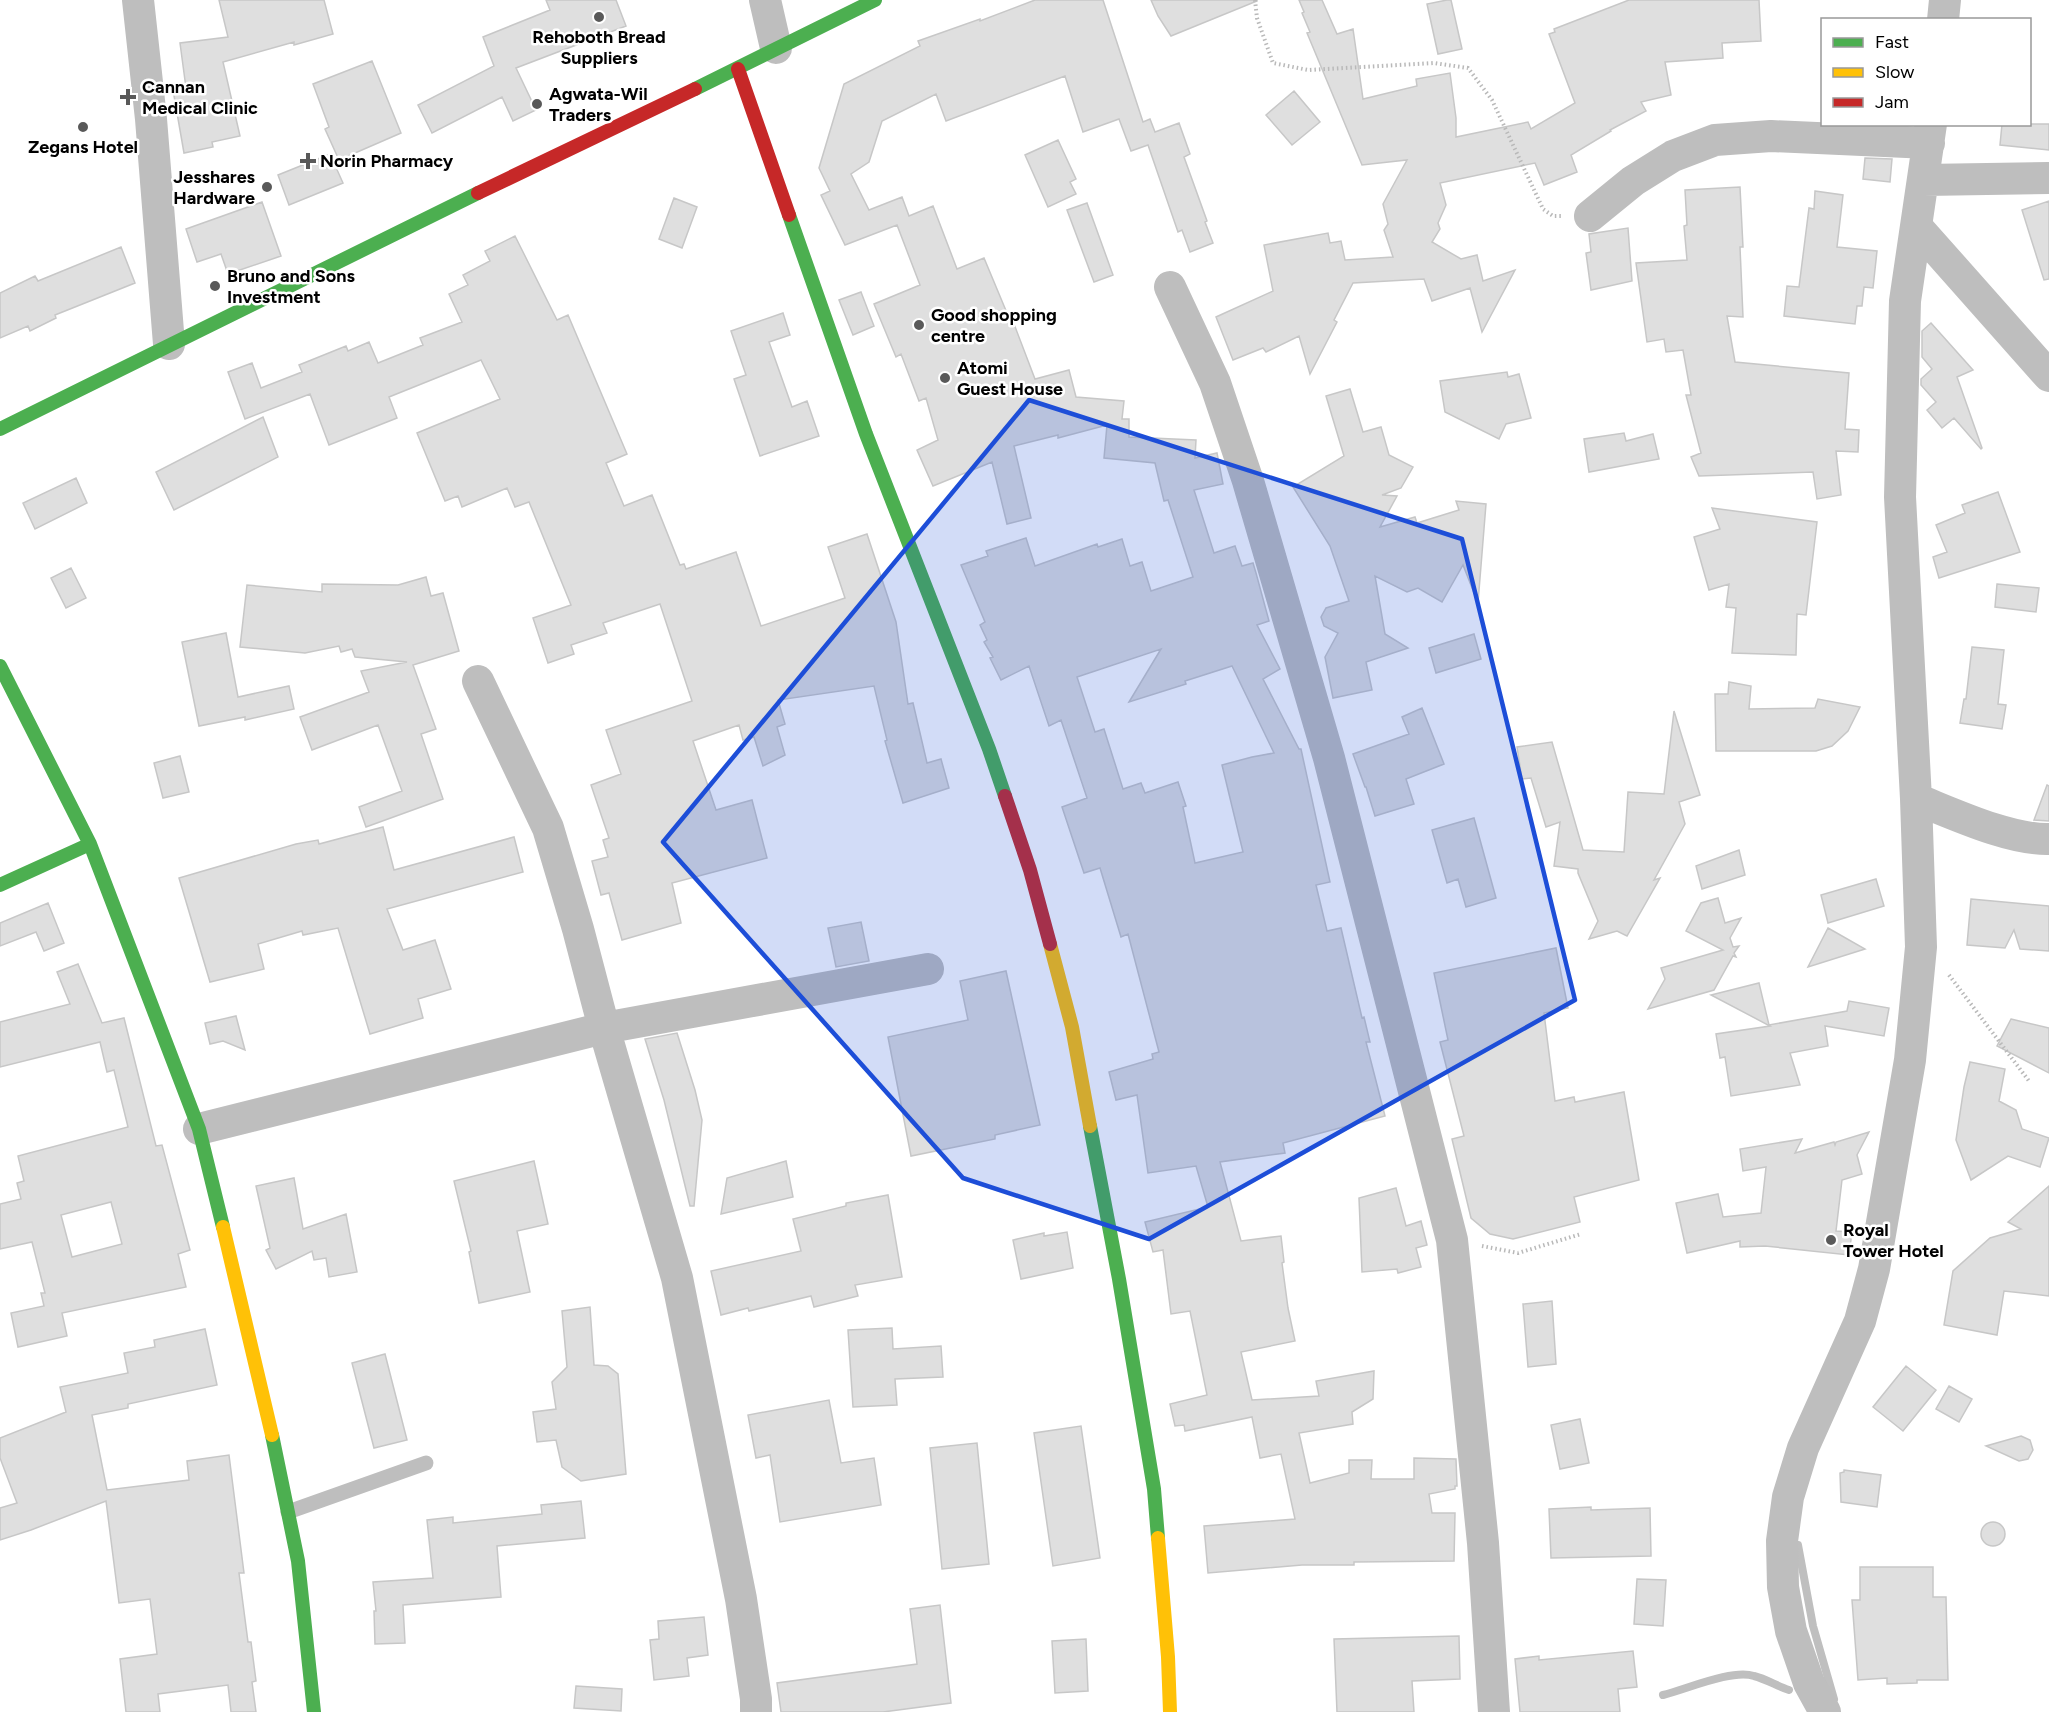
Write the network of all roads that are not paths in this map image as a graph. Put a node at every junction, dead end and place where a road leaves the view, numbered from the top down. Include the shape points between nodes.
1 (138, 0) edge
2 (765, 0) edge
3 (875, 0) edge
4 (1945, 0) edge
5 (1943, 18) edge
6 (776, 48) junction
7 (738, 69) junction
8 (1930, 134) edge
9 (2049, 178) edge
10 (1924, 180) junction
11 (1590, 216) road end
12 (1917, 226) junction
13 (1170, 287) dead end
14 (169, 344) junction
15 (2049, 376) edge
16 (0, 429) edge
17 (0, 666) edge
18 (478, 681) dead end
19 (1917, 799) junction
20 (2049, 839) edge
21 (90, 844) junction
22 (0, 885) edge
23 (928, 969) dead end
24 (604, 1028) junction
25 (199, 1129) junction
26 (426, 1463) dead end
27 (288, 1512) junction
28 (314, 1712) edge
29 (756, 1712) edge
30 (1170, 1712) edge
31 (1494, 1712) edge
32 (1825, 1712) edge

1 - 14 street
2 - 6 street
3 - 6 street
4 - 5 street
6 - 7 street
7 - 14 street
7 - 30 street via 866,434 989,749 1030,870 1069,1016 1154,1489
8 - 10 street
8 - 11 street via 1715,140 1672,156
9 - 10 street
10 - 12 street
12 - 15 street
12 - 19 street via 1905,301 1900,497
13 - 31 street via 1215,383 1248,482 1329,758 1452,1240 1483,1543
14 - 16 street
17 - 21 street
18 - 24 street via 548,828
19 - 20 street via 1983,825
19 - 32 street via 1921,947 1910,1060 1874,1269 1860,1321 1803,1448 1783,1530 1783,1587 1791,1630 1809,1683
21 - 22 street
21 - 25 street
23 - 24 street
24 - 25 street
24 - 29 street via 677,1278 741,1599
25 - 27 street
26 - 27 lane
27 - 28 street via 298,1561

